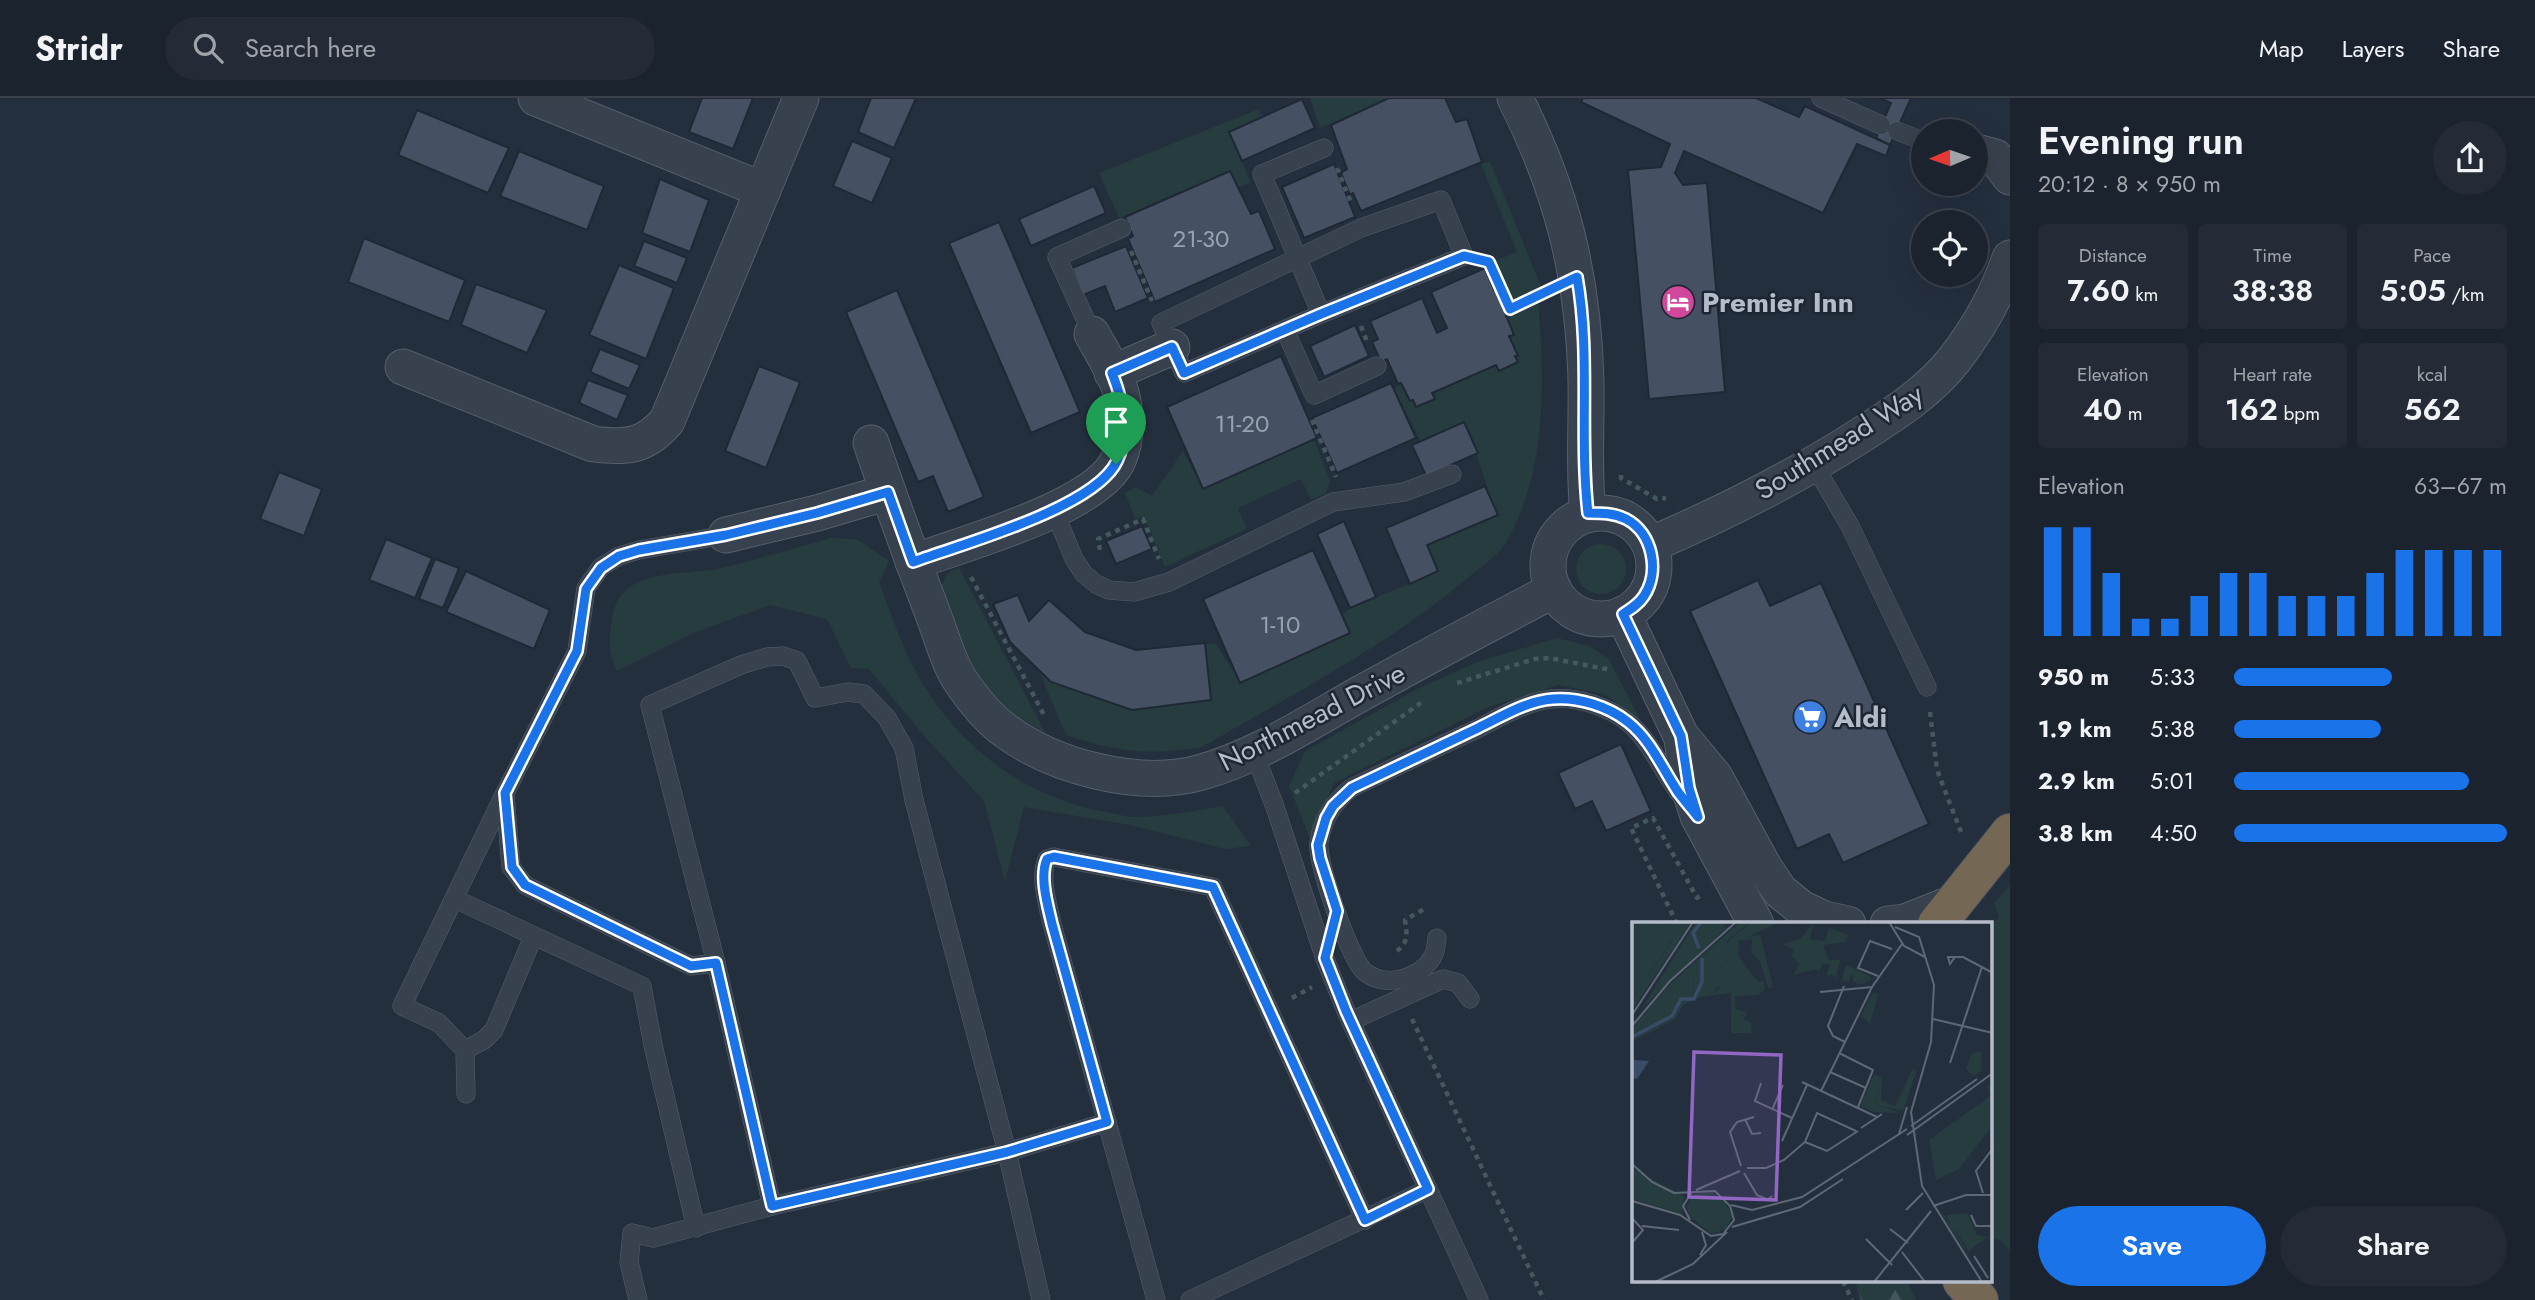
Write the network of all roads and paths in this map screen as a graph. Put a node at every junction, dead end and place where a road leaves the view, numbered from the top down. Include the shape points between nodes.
1 (536, 98) edge
2 (801, 98) edge
3 (1515, 98) edge
4 (1821, 98) edge
5 (1911, 136) edge
6 (1324, 148) joint
7 (1988, 155) edge
8 (2010, 177) edge
9 (763, 191) junction
10 (1122, 228) joint
11 (1361, 228) junction
12 (1464, 256) junction
13 (1298, 258) junction
14 (2010, 258) edge
15 (1577, 277) junction
16 (1351, 302) junction
17 (1510, 309) junction
18 (1504, 312) dead end
19 (1321, 314) junction
20 (1285, 330) junction
21 (1092, 334) joint
22 (1166, 335) junction
23 (1377, 366) joint
24 (403, 367) dead end
25 (1112, 373) junction
26 (1314, 395) junction
27 (871, 443) dead end
28 (1814, 465) junction
29 (1452, 474) dead end
30 (888, 492) junction
31 (1346, 500) junction
32 (1054, 510) junction
33 (1588, 513) junction
34 (726, 535) joint
35 (1650, 545) junction
36 (955, 547) junction
37 (1074, 559) junction
38 (913, 562) junction
39 (1169, 582) junction
40 (1554, 590) junction
41 (1623, 614) junction
42 (1927, 687) joint
43 (1681, 736) junction
44 (1254, 752) junction
45 (1065, 760) junction
46 (505, 793) junction
47 (1698, 817) junction
48 (1961, 832) dead end
49 (2010, 833) edge
50 (1732, 879) junction
51 (455, 899) junction
52 (1337, 911) junction
53 (1945, 913) edge
54 (1676, 922) edge
55 (1755, 922) edge
56 (1838, 922) edge
57 (1905, 922) edge
58 (533, 937) junction
59 (1437, 938) dead end
60 (1325, 958) junction
61 (716, 963) junction
62 (1402, 997) junction
63 (1470, 999) dead end
64 (1351, 1021) junction
65 (464, 1050) junction
66 (466, 1094) dead end
67 (1107, 1122) junction
68 (1007, 1152) junction
69 (1428, 1189) junction
70 (772, 1206) junction
71 (1365, 1220) junction
72 (696, 1228) junction
73 (1843, 1282) edge
74 (1947, 1282) edge
75 (1963, 1282) edge
76 (638, 1300) edge
77 (1041, 1300) edge
78 (1156, 1300) edge
79 (1190, 1300) edge
80 (1479, 1300) edge
81 (1544, 1300) edge
82 (1852, 1300) edge
83 (1951, 1300) edge
84 (1979, 1300) edge

1 - 9 street
2 - 9 street
3 - 15 street via 1549,176
4 - 5 lane
6 - 11 path via 1328,146
6 - 13 lane via 1262,174
7 - 8 street via 1995,157
9 - 24 street via 667,421 644,442 619,447 593,444
10 - 21 lane via 1057,257
10 - 22 path
11 - 12 lane via 1441,200
11 - 13 lane
12 - 16 lane
12 - 17 path via 1489,262
13 - 19 lane
13 - 22 lane
14 - 28 street, Southmead Way via 1979,326 1939,376 1900,410
15 - 17 path
15 - 33 street via 1586,381
16 - 19 lane
16 - 23 path
17 - 18 path
19 - 20 lane
20 - 22 lane via 1184,373
20 - 26 lane
21 - 25 street
22 - 25 street
23 - 26 lane
25 - 32 street via 1124,405 1123,448 1116,464 1092,489
26 - 31 path via 1303,400
27 - 30 street, Northmead Drive
28 - 35 street, Southmead Way
28 - 42 lane via 1850,526
29 - 31 lane via 1405,492
30 - 34 street
30 - 38 street, Northmead Drive
31 - 39 lane via 1333,502
32 - 36 street
32 - 37 lane
33 - 35 street via 1608,513 1627,520
33 - 40 street via 1568,524 1555,540 1548,558
34 - 46 lane via 639,550 601,568 586,589 577,651
35 - 41 street via 1653,577 1644,596
36 - 38 street
36 - 45 path
37 - 39 lane via 1084,574 1109,590 1135,592
37 - 39 path via 1101,550 1098,539 1143,519
38 - 45 street, Northmead Drive via 958,678 980,708 1019,740
40 - 41 street via 1572,611 1595,618
40 - 44 street, Northmead Drive
41 - 43 street
42 - 48 path via 1937,770
43 - 47 street
43 - 56 street via 1715,777 1780,891 1801,908
44 - 45 street, Northmead Drive via 1200,773 1160,778 1100,772
44 - 60 lane
46 - 51 lane
46 - 61 lane via 512,867 525,885 691,966
47 - 50 street
47 - 52 lane via 1628,722 1580,700 1538,702 1342,796 1326,818 1318,845
49 - 53 highway
50 - 54 path via 1697,898 1653,818 1631,828
50 - 55 street
51 - 58 lane
51 - 65 lane via 402,1006 439,1023
52 - 59 lane via 1359,965 1381,980 1398,980 1420,971 1434,953
52 - 60 lane
53 - 57 street
58 - 65 lane via 494,1030
58 - 72 lane via 642,986
60 - 64 lane
61 - 68 lane via 650,705 741,665 783,656 797,662 815,698 864,694 887,718 904,748
61 - 70 lane
62 - 63 lane via 1443,979 1458,983
62 - 64 lane
62 - 81 path
64 - 69 lane
65 - 66 lane
67 - 68 lane
67 - 71 lane via 1052,924 1045,865 1054,857 1213,887
67 - 78 lane
68 - 70 lane
68 - 77 lane
69 - 71 lane
69 - 80 lane
70 - 72 lane
71 - 79 lane
72 - 76 lane via 653,1238 632,1233 629,1262
73 - 82 path
74 - 83 highway
75 - 84 highway

